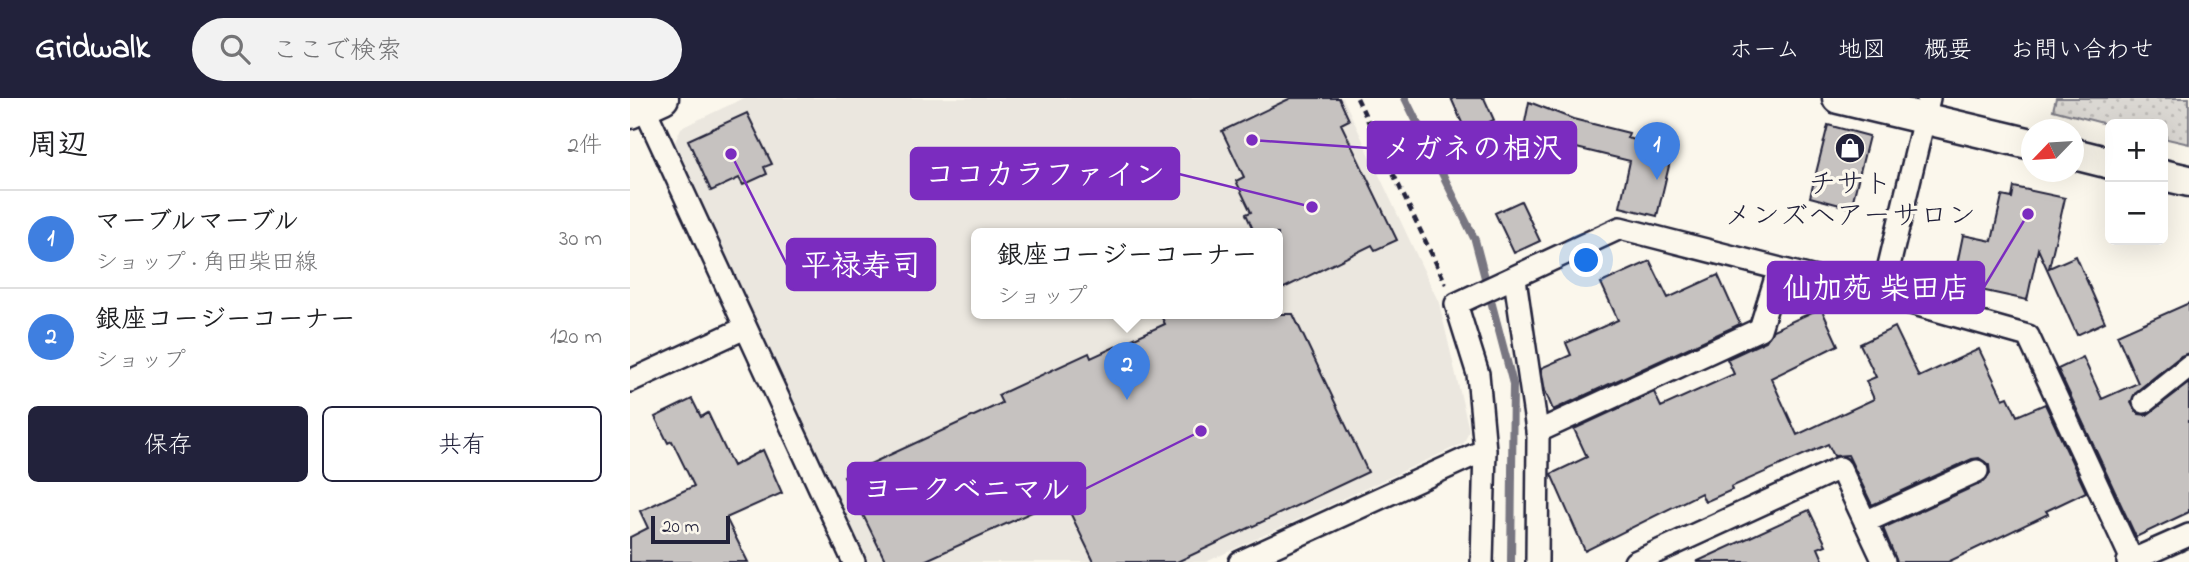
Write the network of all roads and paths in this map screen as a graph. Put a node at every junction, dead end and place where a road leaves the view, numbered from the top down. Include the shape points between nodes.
1 (1357, 98) edge
2 (1838, 98) edge
3 (646, 106) edge
4 (1927, 108) edge
5 (2021, 140) edge
6 (2084, 156) edge
7 (2105, 162) edge
8 (2168, 176) edge
9 (2189, 181) edge
10 (1778, 271) junction
11 (1510, 281) junction
12 (1882, 295) junction
13 (1461, 302) junction
14 (745, 328) junction
15 (2189, 366) edge
16 (630, 381) edge
17 (2144, 402) dead end
18 (1537, 432) junction
19 (1485, 450) junction
20 (1978, 471) dead end
21 (1865, 522) junction
22 (2189, 535) edge
23 (1673, 554) edge
24 (2130, 561) edge
25 (854, 562) edge
26 (1240, 562) edge
27 (1482, 562) edge
28 (1537, 562) edge
29 (1635, 562) edge
30 (1884, 562) edge

1 - 13 path
2 - 4 main road
3 - 14 street
4 - 5 main road
4 - 12 street
6 - 7 main road
8 - 9 main road
10 - 11 street via 1620,228
10 - 12 street
10 - 18 street via 1760,329
11 - 13 street
11 - 18 street
12 - 24 street via 2028,336
13 - 19 street via 1478,374
14 - 16 street
14 - 25 street
15 - 17 street
18 - 28 street
19 - 26 street
19 - 27 street
20 - 21 street
21 - 23 street via 1840,468
21 - 30 street
22 - 24 street
23 - 29 street

